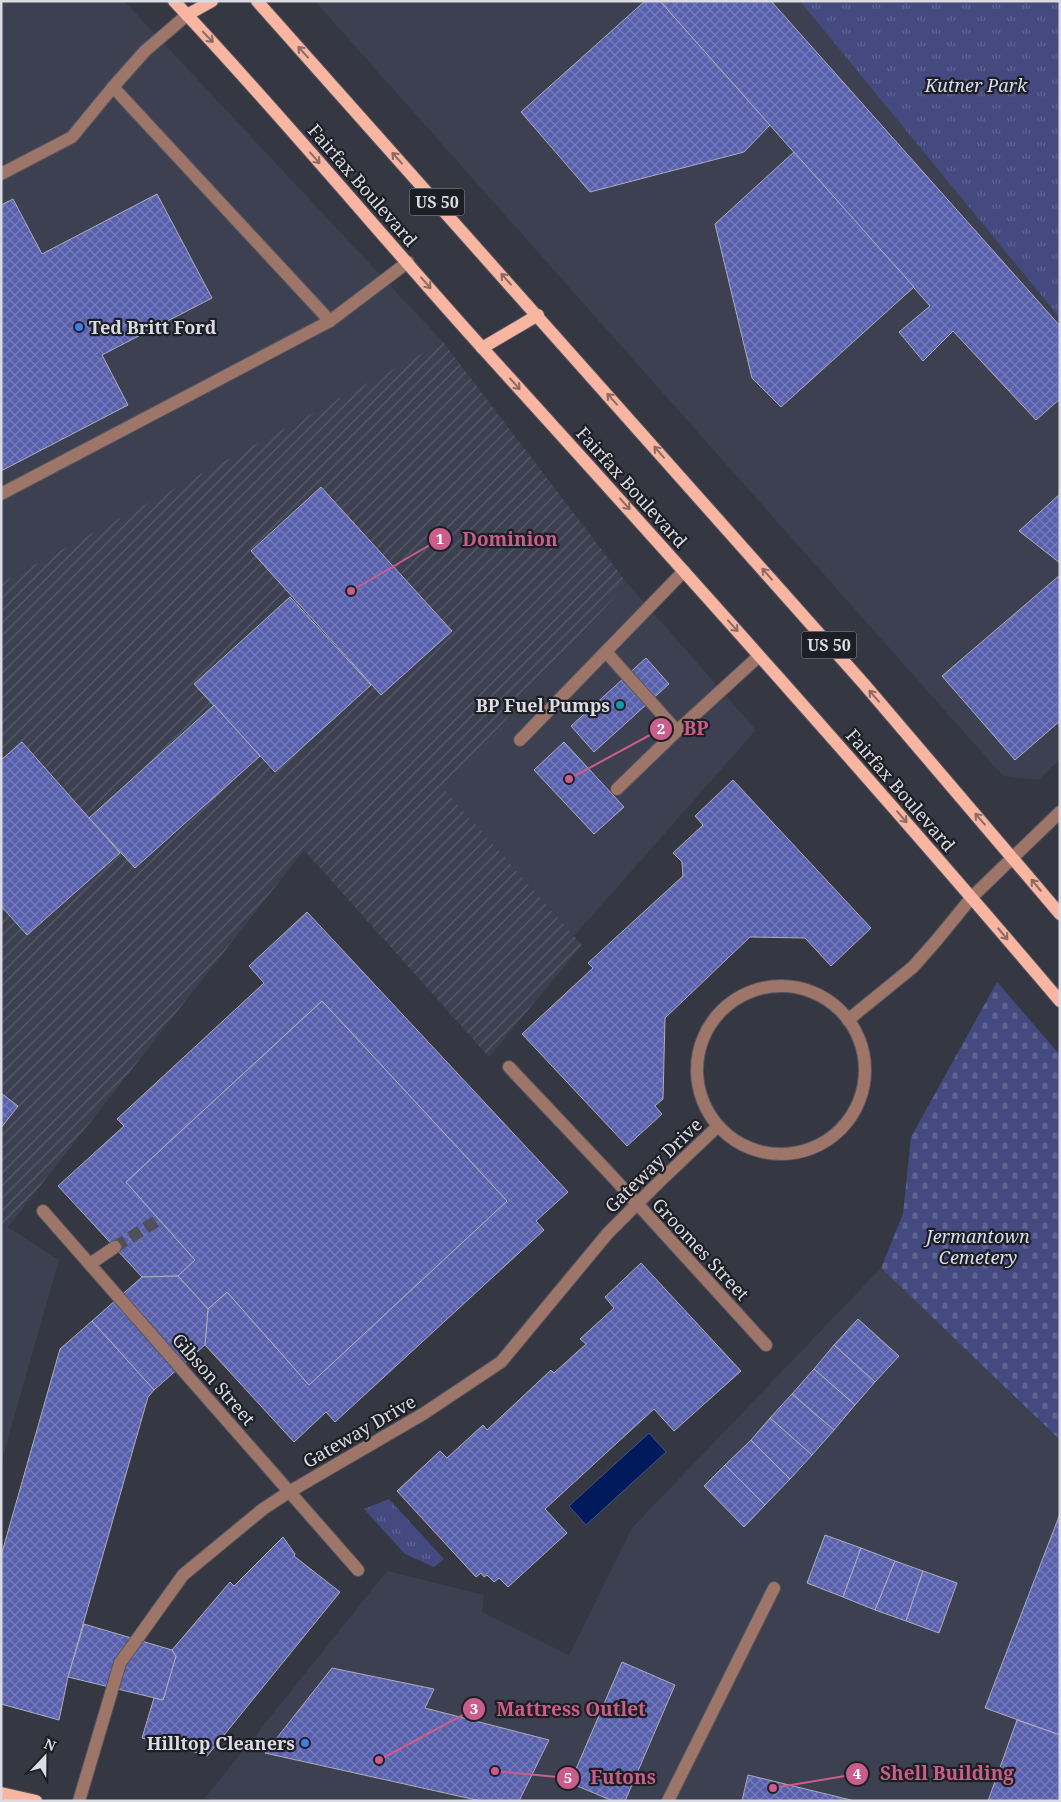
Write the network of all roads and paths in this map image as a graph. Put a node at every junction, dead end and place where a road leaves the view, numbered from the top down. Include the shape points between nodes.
1 (174, 1) edge
2 (212, 1) edge
3 (258, 1) edge
4 (187, 15) junction
5 (113, 87) junction
6 (1, 174) edge
7 (408, 262) junction
8 (538, 316) junction
9 (330, 321) junction
10 (482, 348) junction
11 (1, 494) edge
12 (684, 571) junction
13 (606, 652) junction
14 (759, 656) junction
15 (677, 731) junction
16 (520, 740) dead end
17 (617, 790) dead end
18 (1058, 818) edge
19 (1012, 856) junction
20 (972, 897) junction
21 (1060, 914) edge
22 (1060, 1001) edge
23 (848, 1020) junction
24 (509, 1068) dead end
25 (717, 1127) junction
26 (636, 1204) junction
27 (43, 1211) dead end
28 (115, 1247) tunnel mouth
29 (90, 1264) junction
30 (766, 1345) dead end
31 (289, 1492) junction
32 (358, 1570) dead end
33 (774, 1588) dead end
34 (2, 1796) edge
35 (36, 1801) edge
36 (79, 1801) edge
37 (668, 1801) edge

1 - 4 main road, Fairfax Boulevard
2 - 4 main road
8 -> 3 main road, US 50
4 - 5 street via 145,51
4 -> 7 main road, Fairfax Boulevard
5 - 6 street via 72,137
5 - 9 street
7 - 9 street
7 -> 10 main road, Fairfax Boulevard
8 - 10 main road
19 -> 8 main road, US 50
9 - 11 street
10 -> 12 main road, Fairfax Boulevard
12 - 13 street
12 -> 14 main road, Fairfax Boulevard
13 - 15 street
13 - 16 street
14 - 15 street
14 -> 20 main road, Fairfax Boulevard
15 - 17 street
18 - 19 street
19 - 20 street
21 -> 19 main road, US 50
20 -> 22 main road, Fairfax Boulevard
20 - 23 street via 913,967
23 - 25 street, Gateway Drive via 862,1045 865,1074 860,1102 837,1132 822,1144 795,1153 766,1153 739,1143
23 - 25 street, Gateway Drive via 829,1001 805,989 778,986 751,991 728,1004 710,1025 699,1049 697,1076 703,1102
24 - 26 street, Groomes Street
25 - 26 street, Gateway Drive
26 - 30 street, Groomes Street
26 - 31 street, Gateway Drive via 501,1362 423,1414
27 - 29 street, Gibson Street
28 - 29 street
29 - 31 street, Gibson Street
31 - 32 street, Gibson Street
31 - 36 street, Gateway Drive via 182,1575 120,1663
33 - 37 street
34 - 35 main road

